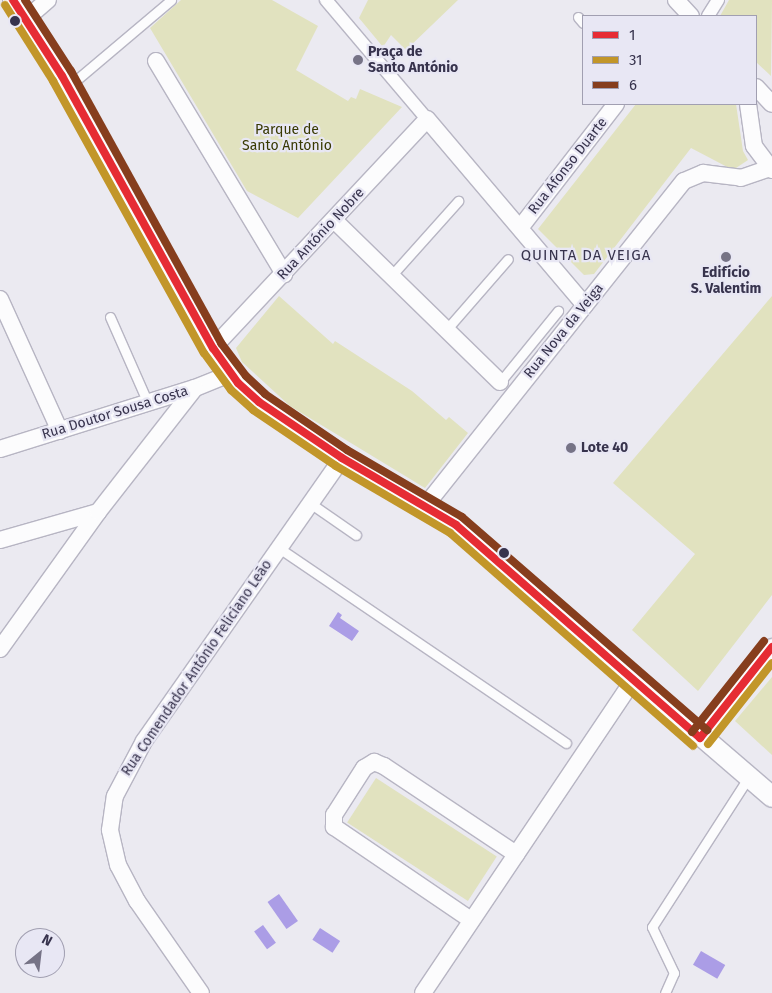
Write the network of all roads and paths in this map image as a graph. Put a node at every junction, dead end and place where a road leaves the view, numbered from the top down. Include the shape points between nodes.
1 (13, 0) edge
2 (48, 0) edge
3 (171, 0) edge
4 (326, 0) edge
5 (676, 0) edge
6 (718, 0) edge
7 (690, 15) edge
8 (709, 15) edge
9 (26, 19) junction
10 (156, 61) dead end
11 (68, 86) junction
12 (757, 88) edge
13 (771, 99) edge
14 (615, 105) edge
15 (748, 105) edge
16 (427, 119) junction
17 (771, 169) edge
18 (458, 201) dead end
19 (334, 220) junction
20 (520, 228) junction
21 (508, 260) dead end
22 (284, 274) junction
23 (390, 276) junction
24 (0, 299) edge
25 (585, 305) junction
26 (558, 311) dead end
27 (110, 317) dead end
28 (446, 330) junction
29 (213, 348) junction
30 (230, 374) junction
31 (500, 382) joint
32 (195, 388) junction
33 (148, 403) junction
34 (60, 431) junction
35 (0, 449) edge
36 (342, 458) junction
37 (310, 503) junction
38 (426, 505) junction
39 (98, 512) junction
40 (356, 535) dead end
41 (0, 540) edge
42 (279, 548) junction
43 (772, 647) edge
44 (0, 649) edge
45 (633, 680) junction
46 (700, 738) junction
47 (566, 742) dead end
48 (748, 778) junction
49 (772, 797) edge
50 (516, 854) junction
51 (471, 920) junction
52 (200, 993) edge
53 (422, 993) edge
54 (665, 993) edge

1 - 9 street
2 - 9 street
3 - 11 lane
4 - 16 street
5 - 7 street
6 - 8 street
9 - 11 street
10 - 22 street
11 - 29 street
12 - 13 street
14 - 20 street, Rua Afonso Duarte
15 - 17 street via 754,146
16 - 19 street, Rua António Nobre
16 - 20 street
17 - 25 street, Rua Nova da Veiga via 748,177 703,173 688,178
18 - 23 lane
19 - 22 street, Rua António Nobre
19 - 23 street
20 - 25 street
21 - 28 lane
22 - 29 street, Rua António Nobre
23 - 28 street
24 - 34 street
25 - 38 street, Rua Nova da Veiga
26 - 31 lane
27 - 33 lane
28 - 31 street
29 - 30 street
30 - 32 street, Rua Doutor Sousa Costa
30 - 36 street via 259,402
32 - 33 street, Rua Doutor Sousa Costa
32 - 39 street
33 - 34 street, Rua Doutor Sousa Costa
34 - 35 street, Rua Doutor Sousa Costa
36 - 37 street, Rua Comendador António Feliciano Leão
36 - 38 street
37 - 40 lane
37 - 42 street, Rua Comendador António Feliciano Leão
38 - 45 street via 497,558
39 - 41 street
39 - 44 street
42 - 47 lane
42 - 52 street, Rua Comendador António Feliciano Leão via 139,748 121,780 111,813 112,847 126,882
43 - 46 street
45 - 46 street
45 - 50 street
46 - 48 street
48 - 49 street
48 - 54 lane via 652,927 674,973
50 - 51 street
50 - 51 street via 384,766 374,762 364,768 334,816 334,826
51 - 53 street

